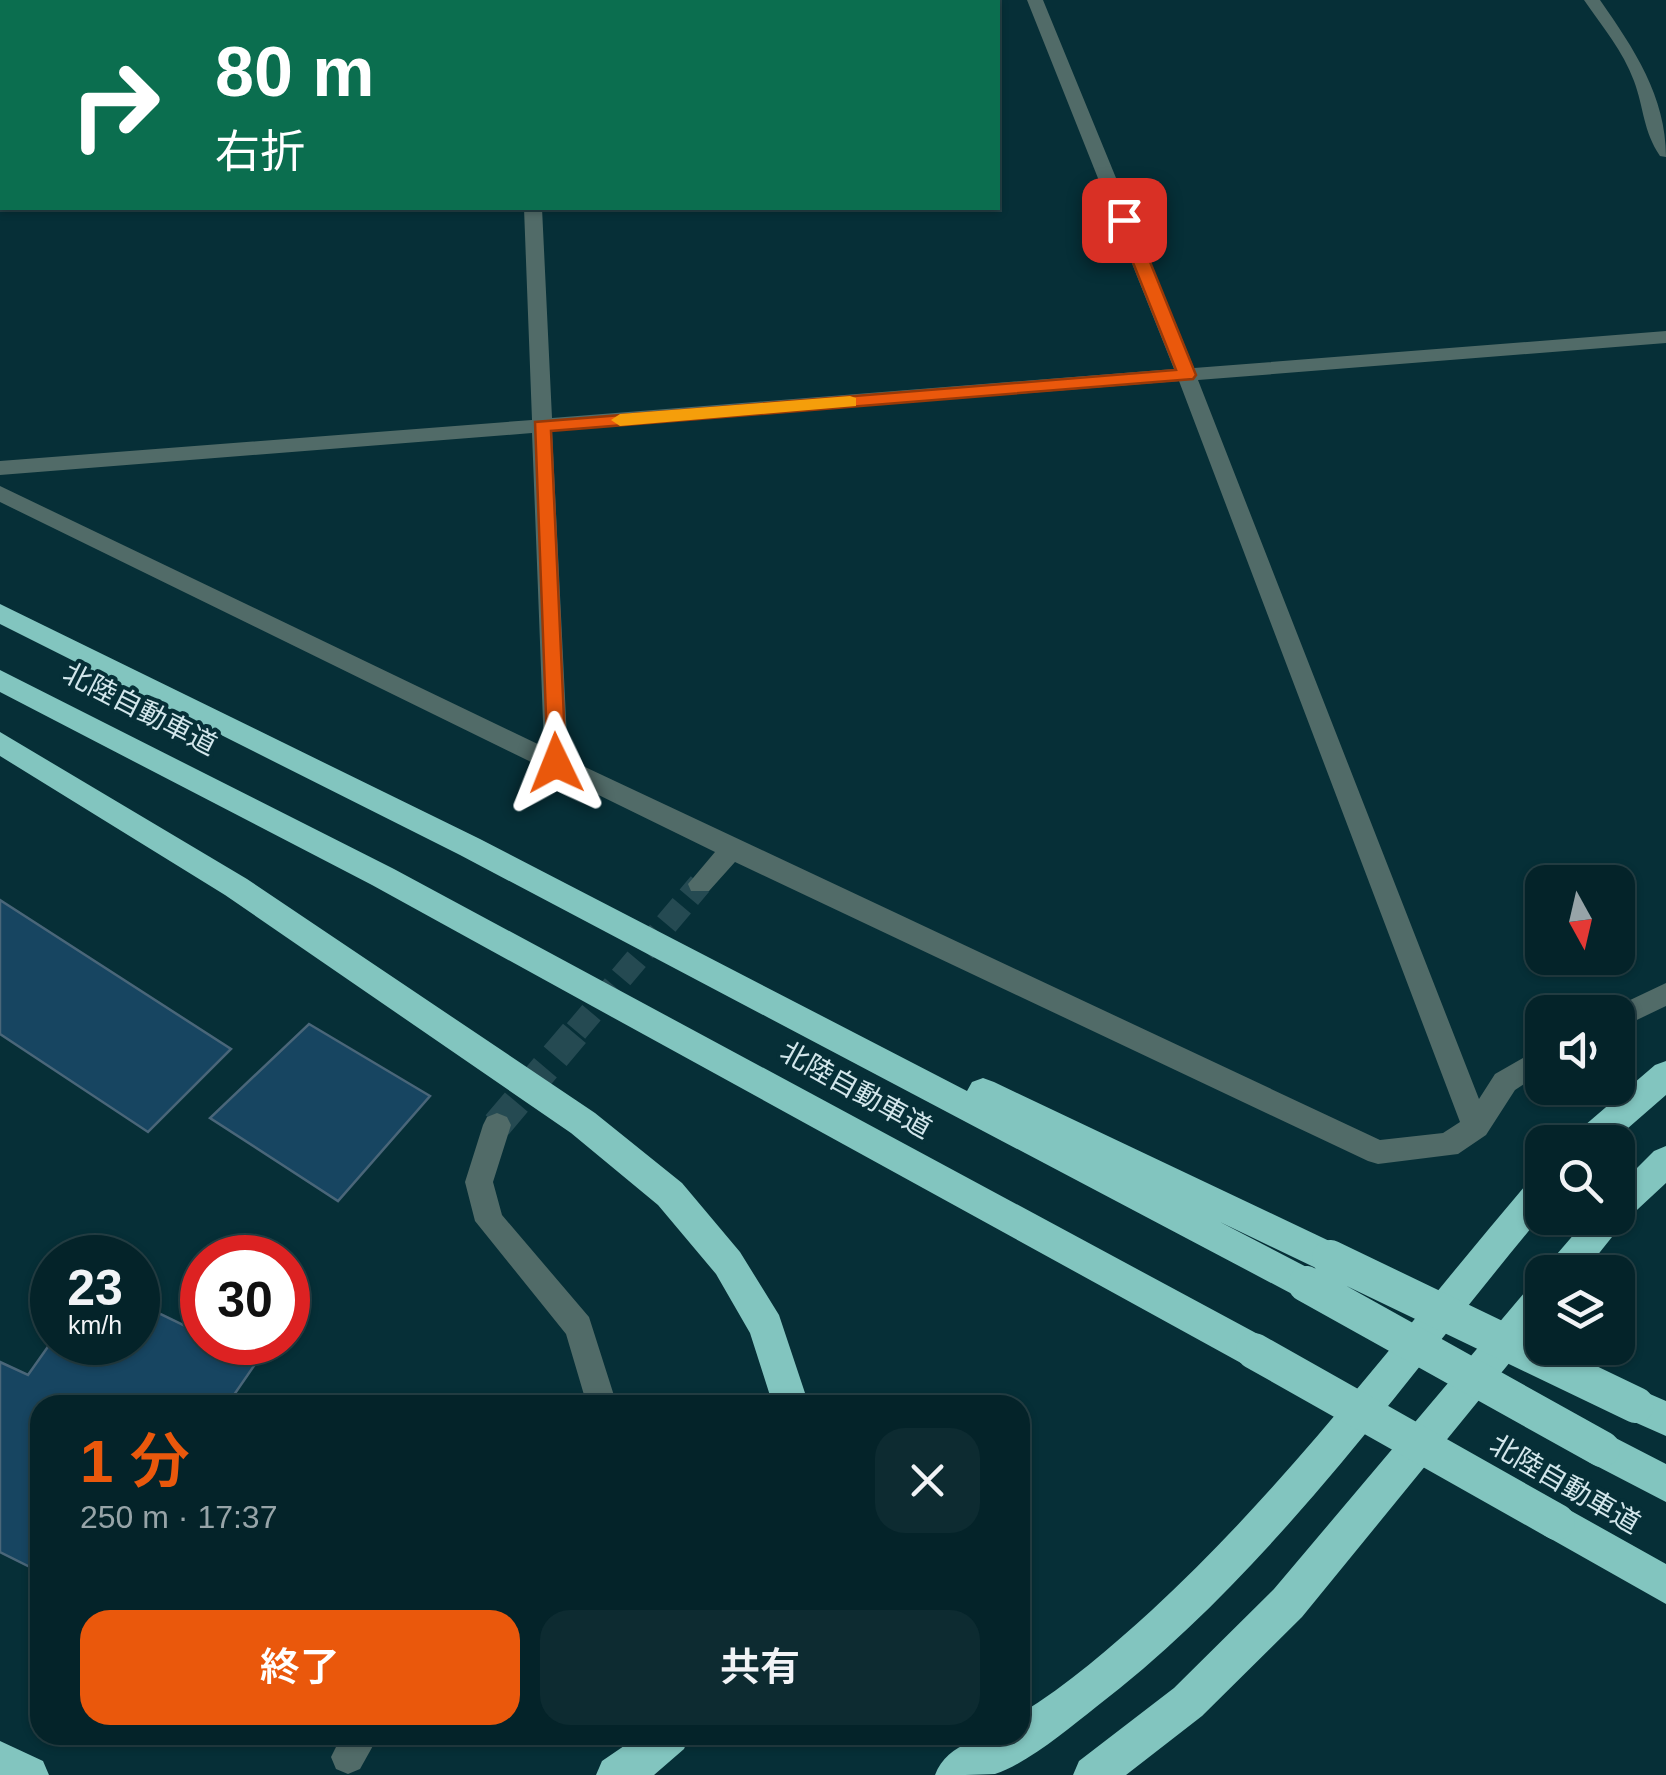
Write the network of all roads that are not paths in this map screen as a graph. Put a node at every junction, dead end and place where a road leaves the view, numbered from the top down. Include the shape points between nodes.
1 (1036, 0) edge
2 (1592, 0) edge
3 (1666, 152) edge
4 (533, 210) edge
5 (1666, 337) edge
6 (1186, 375) junction
7 (541, 426) junction
8 (0, 468) edge
9 (0, 493) edge
10 (0, 614) edge
11 (0, 680) edge
12 (0, 742) edge
13 (556, 763) junction
14 (732, 848) junction
15 (700, 884) tunnel mouth
16 (1666, 994) edge
17 (1635, 1010) edge
18 (1525, 1069) edge
19 (1666, 1075) edge
20 (497, 1124) tunnel mouth
21 (1609, 1125) edge
22 (1476, 1127) junction
23 (1666, 1161) edge
24 (1635, 1192) edge
25 (1525, 1212) edge
26 (1595, 1235) edge
27 (1577, 1255) edge
28 (1318, 1271) junction
29 (1525, 1317) edge
30 (599, 1395) edge
31 (788, 1395) edge
32 (1651, 1412) edge
33 (1666, 1484) edge
34 (1666, 1584) edge
35 (1030, 1732) edge
36 (659, 1745) edge
37 (1012, 1745) edge
38 (0, 1761) edge
39 (28, 1775) edge
40 (616, 1775) edge
41 (955, 1775) edge
42 (1094, 1775) edge

1 - 6 street
2 - 3 street via 1633,60 1646,90 1650,130
4 - 7 street
5 - 6 street
6 - 7 street
6 - 22 street
7 - 8 street
7 - 13 street
9 - 13 street
10 - 28 highway, 北陸自動車道
11 - 34 highway, 北陸自動車道, bridge via 383,877 1254,1351
12 - 31 highway via 236,887 583,1123 670,1194 728,1263 766,1327
13 - 14 street
14 - 15 street
14 - 22 street via 1378,1152 1448,1145
16 - 17 street
18 - 22 street via 1505,1082
19 - 21 highway
20 - 30 street via 479,1182 490,1221 579,1328
23 - 24 highway
25 - 35 highway via 1226,1570 1118,1668
26 - 27 highway
28 - 32 highway, bridge
28 - 33 highway, 北陸自動車道, bridge
29 - 42 highway via 1288,1603 1188,1702
36 - 40 highway
37 - 41 highway
38 - 39 highway

